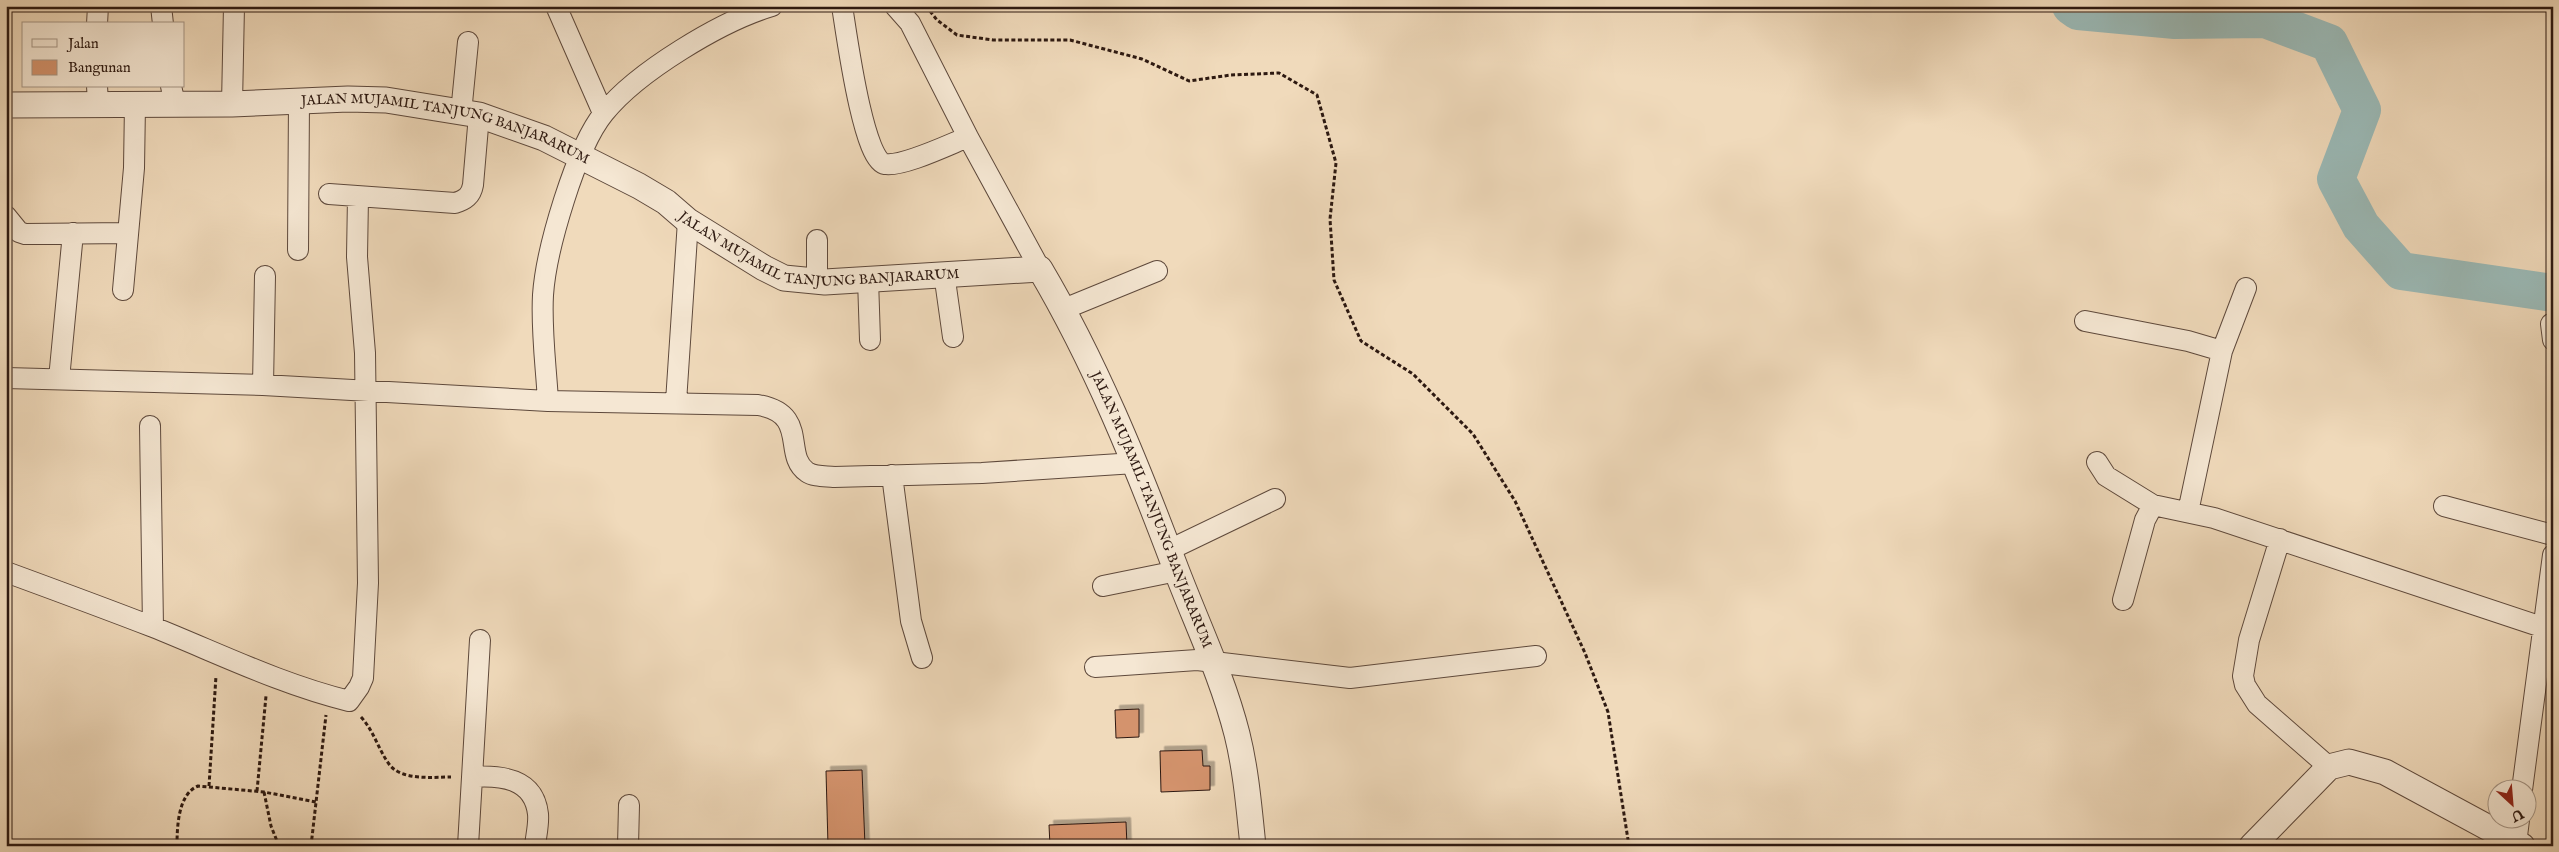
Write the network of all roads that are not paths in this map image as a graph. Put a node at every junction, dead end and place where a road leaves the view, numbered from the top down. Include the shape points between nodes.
1 (98, 6) edge
2 (161, 6) edge
3 (234, 6) edge
4 (556, 6) edge
5 (772, 6) edge
6 (842, 6) edge
7 (895, 6) edge
8 (98, 22) edge
9 (163, 22) edge
10 (468, 42) dead end
11 (98, 95) edge
12 (173, 95) edge
13 (299, 100) junction
14 (135, 104) junction
15 (232, 104) junction
16 (6, 105) edge
17 (603, 113) junction
18 (470, 114) junction
19 (968, 137) junction
20 (579, 157) junction
21 (329, 194) dead end
22 (358, 197) junction
23 (6, 216) edge
24 (688, 221) junction
25 (73, 233) junction
26 (128, 233) junction
27 (817, 240) dead end
28 (298, 250) dead end
29 (1040, 268) junction
30 (1156, 271) dead end
31 (944, 273) junction
32 (264, 276) dead end
33 (868, 279) junction
34 (818, 282) junction
35 (2246, 288) dead end
36 (123, 290) dead end
37 (1064, 309) junction
38 (2085, 321) dead end
39 (953, 337) dead end
40 (870, 340) dead end
41 (2222, 352) junction
42 (6, 378) edge
43 (59, 379) junction
44 (263, 385) junction
45 (365, 390) junction
46 (548, 401) junction
47 (676, 402) junction
48 (150, 426) dead end
49 (2098, 462) dead end
50 (1135, 463) junction
51 (892, 475) junction
52 (1275, 499) dead end
53 (2153, 505) junction
54 (2444, 506) dead end
55 (2188, 512) junction
56 (2553, 536) edge
57 (2280, 539) junction
58 (2553, 555) edge
59 (1173, 560) junction
60 (6, 572) edge
61 (1103, 586) dead end
62 (2123, 600) dead end
63 (153, 627) junction
64 (2542, 627) junction
65 (480, 640) dead end
66 (1536, 656) dead end
67 (922, 658) dead end
68 (1214, 663) junction
69 (2545, 667) edge
70 (1095, 668) dead end
71 (2329, 767) junction
72 (472, 777) junction
73 (2524, 780) edge
74 (629, 805) dead end
75 (2519, 836) edge
76 (2256, 841) edge
77 (468, 846) edge
78 (535, 846) edge
79 (628, 846) edge
80 (1253, 846) edge

1 - 8 street
2 - 9 street
3 - 15 street
4 - 17 street
5 - 17 street via 715,30 674,54
6 - 19 street via 855,86 868,137 878,160 885,164 898,163
7 - 19 street via 910,23
10 - 18 street
11 - 14 street, JALAN MUJAMIL TANJUNG BANJARARUM
11 - 16 street, JALAN MUJAMIL TANJUNG BANJARARUM
12 - 14 street, JALAN MUJAMIL TANJUNG BANJARARUM
12 - 15 street, JALAN MUJAMIL TANJUNG BANJARARUM
13 - 15 street, JALAN MUJAMIL TANJUNG BANJARARUM
13 - 18 street, JALAN MUJAMIL TANJUNG BANJARARUM via 386,100
13 - 28 street
14 - 26 street
17 - 20 street
18 - 20 street, JALAN MUJAMIL TANJUNG BANJARARUM via 544,138
18 - 22 street via 471,192 463,200 455,203
19 - 29 street
20 - 24 street, JALAN MUJAMIL TANJUNG BANJARARUM via 639,186 666,202
20 - 46 street via 549,255 543,294
21 - 22 street
22 - 45 street via 357,257
23 - 25 street via 22,233
24 - 34 street, JALAN MUJAMIL TANJUNG BANJARARUM via 775,274
24 - 47 street
25 - 26 street
25 - 43 street
26 - 36 street
27 - 34 street
29 - 31 street, JALAN MUJAMIL TANJUNG BANJARARUM
29 - 37 street, JALAN MUJAMIL TANJUNG BANJARARUM
30 - 37 street
31 - 33 street, JALAN MUJAMIL TANJUNG BANJARARUM
31 - 39 street
32 - 44 street
33 - 34 street, JALAN MUJAMIL TANJUNG BANJARARUM
33 - 40 street
35 - 41 street
37 - 50 street, JALAN MUJAMIL TANJUNG BANJARARUM
38 - 41 street via 2188,341
41 - 55 street
42 - 43 street
43 - 44 street
44 - 45 street
45 - 46 street
45 - 63 street via 368,583 364,658 359,687 349,701 268,676
46 - 47 street
47 - 51 street via 744,403 771,407 785,416 800,462 809,473 834,477
48 - 63 street
49 - 53 street via 2106,476
50 - 51 street
50 - 59 street, JALAN MUJAMIL TANJUNG BANJARARUM
51 - 67 street via 911,621
52 - 59 street
53 - 55 street
53 - 62 street via 2143,528
54 - 56 street
55 - 57 street
57 - 64 street
57 - 71 street via 2249,640 2243,676 2257,704
58 - 64 street
59 - 61 street
59 - 68 street, JALAN MUJAMIL TANJUNG BANJARARUM
60 - 63 street
64 - 69 street
65 - 72 street
66 - 68 street via 1350,678
68 - 70 street via 1197,660
68 - 80 street, JALAN MUJAMIL TANJUNG BANJARARUM via 1236,733 1247,786
69 - 73 street
71 - 75 street via 2349,762 2385,772
71 - 76 street
72 - 77 street
72 - 78 street via 497,775 522,785 533,796 538,815
74 - 79 street

